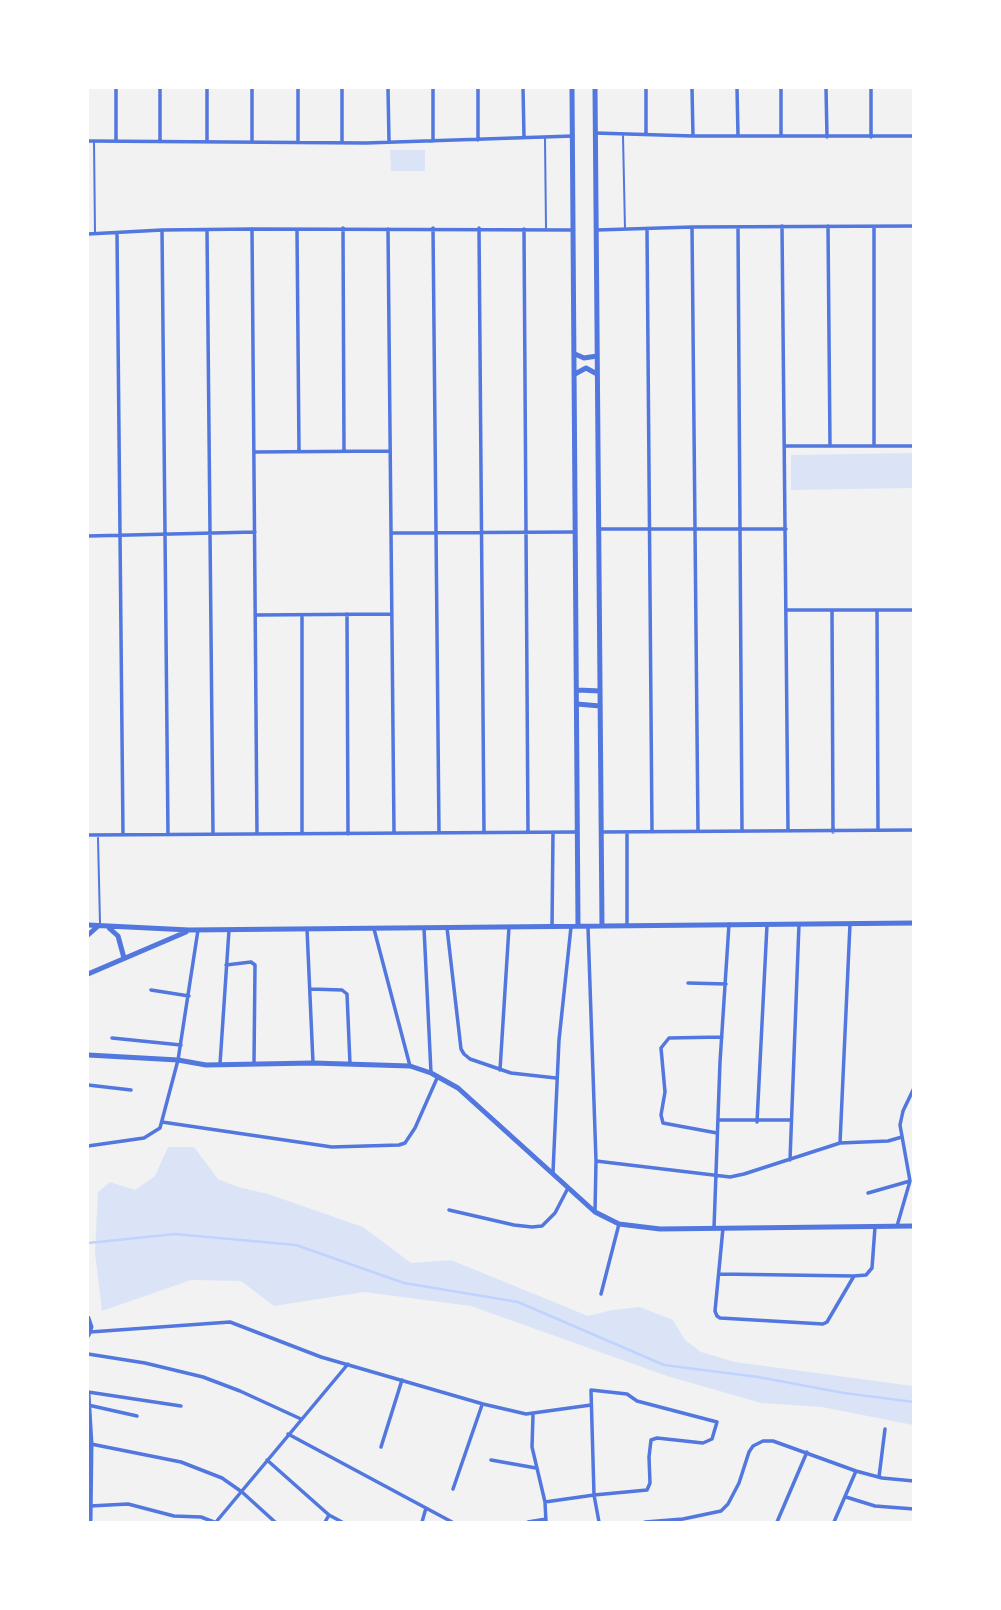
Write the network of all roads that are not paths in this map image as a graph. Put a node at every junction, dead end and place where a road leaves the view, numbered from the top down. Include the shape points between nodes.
1 (116, 88) edge
2 (160, 88) edge
3 (207, 88) edge
4 (252, 88) edge
5 (298, 88) edge
6 (342, 88) edge
7 (388, 88) edge
8 (433, 88) edge
9 (478, 88) edge
10 (523, 88) edge
11 (572, 88) edge
12 (595, 88) edge
13 (646, 88) edge
14 (692, 88) edge
15 (737, 88) edge
16 (781, 88) edge
17 (826, 88) edge
18 (871, 88) edge
19 (595, 133) junction
20 (623, 134) junction
21 (646, 134) junction
22 (545, 136) junction
23 (573, 136) junction
24 (693, 136) junction
25 (738, 136) junction
26 (781, 136) junction
27 (914, 136) edge
28 (524, 137) junction
29 (827, 137) junction
30 (871, 137) junction
31 (478, 140) junction
32 (88, 141) edge
33 (94, 141) junction
34 (116, 141) junction
35 (160, 141) junction
36 (207, 141) junction
37 (252, 141) junction
38 (388, 141) junction
39 (433, 141) junction
40 (298, 142) junction
41 (342, 143) junction
42 (782, 226) junction
43 (828, 226) junction
44 (874, 226) junction
45 (914, 226) edge
46 (692, 227) junction
47 (738, 227) junction
48 (433, 228) junction
49 (479, 228) junction
50 (252, 229) junction
51 (343, 229) junction
52 (388, 229) junction
53 (524, 229) junction
54 (546, 229) junction
55 (647, 229) junction
56 (162, 230) junction
57 (207, 230) junction
58 (296, 230) junction
59 (573, 230) junction
60 (596, 230) junction
61 (625, 230) junction
62 (117, 233) junction
63 (88, 234) edge
64 (95, 234) junction
65 (575, 354) junction
66 (597, 356) junction
67 (575, 374) junction
68 (597, 374) junction
69 (874, 445) junction
70 (785, 446) junction
71 (830, 446) junction
72 (914, 446) edge
73 (344, 450) junction
74 (389, 450) junction
75 (299, 451) junction
76 (255, 452) junction
77 (598, 529) junction
78 (649, 529) junction
79 (740, 529) junction
80 (786, 529) junction
81 (695, 530) junction
82 (255, 532) junction
83 (525, 532) junction
84 (577, 532) junction
85 (391, 533) junction
86 (436, 533) junction
87 (482, 533) junction
88 (165, 534) junction
89 (211, 534) junction
90 (121, 535) junction
91 (88, 536) edge
92 (787, 610) junction
93 (832, 610) junction
94 (877, 610) junction
95 (914, 610) edge
96 (347, 614) junction
97 (392, 614) junction
98 (256, 615) junction
99 (302, 615) junction
100 (578, 690) junction
101 (600, 691) junction
102 (577, 704) junction
103 (600, 706) junction
104 (788, 830) junction
105 (878, 830) junction
106 (914, 830) edge
107 (698, 831) junction
108 (742, 831) junction
109 (528, 832) junction
110 (553, 832) junction
111 (577, 832) junction
112 (601, 832) junction
113 (627, 832) junction
114 (652, 832) junction
115 (833, 832) junction
116 (394, 833) junction
117 (439, 833) junction
118 (484, 833) junction
119 (213, 834) junction
120 (257, 834) junction
121 (302, 834) junction
122 (348, 834) junction
123 (88, 835) edge
124 (98, 835) junction
125 (123, 835) junction
126 (167, 835) junction
127 (914, 923) edge
128 (729, 924) junction
129 (799, 924) junction
130 (850, 924) junction
131 (88, 925) edge
132 (767, 925) junction
133 (578, 926) junction
134 (588, 926) junction
135 (602, 926) junction
136 (627, 926) junction
137 (99, 927) junction
138 (509, 927) junction
139 (552, 927) junction
140 (571, 927) junction
141 (109, 928) junction
142 (374, 928) junction
143 (425, 928) junction
144 (447, 928) junction
145 (307, 929) junction
146 (189, 930) junction
147 (198, 930) junction
148 (229, 930) junction
149 (88, 935) edge
150 (124, 958) junction
151 (88, 965) edge
152 (226, 965) junction
153 (99, 968) junction
154 (88, 974) edge
155 (688, 982) dead end
156 (726, 984) junction
157 (310, 989) junction
158 (150, 990) dead end
159 (189, 996) junction
160 (722, 1037) junction
161 (112, 1038) dead end
162 (181, 1045) junction
163 (88, 1055) edge
164 (178, 1059) junction
165 (254, 1063) junction
166 (313, 1063) junction
167 (220, 1064) junction
168 (350, 1064) junction
169 (410, 1066) junction
170 (500, 1070) junction
171 (431, 1073) junction
172 (438, 1076) junction
173 (557, 1079) junction
174 (88, 1085) edge
175 (914, 1088) edge
176 (131, 1090) dead end
177 (718, 1119) junction
178 (791, 1121) junction
179 (162, 1122) junction
180 (757, 1122) junction
181 (717, 1133) junction
182 (902, 1137) junction
183 (840, 1143) junction
184 (88, 1146) edge
185 (790, 1160) junction
186 (596, 1161) junction
187 (552, 1174) junction
188 (717, 1176) junction
189 (910, 1181) junction
190 (568, 1186) junction
191 (868, 1193) dead end
192 (449, 1210) dead end
193 (595, 1212) junction
194 (619, 1224) junction
195 (897, 1226) junction
196 (914, 1226) edge
197 (875, 1227) junction
198 (714, 1228) junction
199 (723, 1228) junction
200 (719, 1274) junction
201 (854, 1276) junction
202 (601, 1294) dead end
203 (88, 1318) edge
204 (89, 1334) edge
205 (88, 1354) edge
206 (348, 1364) junction
207 (402, 1380) junction
208 (88, 1393) edge
209 (483, 1404) junction
210 (88, 1405) edge
211 (591, 1405) junction
212 (181, 1406) dead end
213 (533, 1415) junction
214 (136, 1416) dead end
215 (301, 1419) junction
216 (885, 1429) dead end
217 (288, 1434) junction
218 (91, 1444) junction
219 (381, 1447) dead end
220 (807, 1452) junction
221 (267, 1460) junction
222 (491, 1461) dead end
223 (536, 1468) junction
224 (856, 1471) junction
225 (879, 1477) junction
226 (914, 1481) edge
227 (453, 1489) dead end
228 (242, 1492) junction
229 (594, 1495) junction
230 (846, 1497) junction
231 (545, 1503) junction
232 (90, 1506) junction
233 (426, 1508) junction
234 (914, 1509) edge
235 (329, 1515) junction
236 (683, 1519) junction
237 (546, 1521) edge
238 (90, 1522) edge
239 (215, 1522) edge
240 (275, 1522) edge
241 (325, 1522) edge
242 (342, 1522) edge
243 (422, 1522) edge
244 (452, 1522) edge
245 (528, 1522) edge
246 (598, 1522) edge
247 (645, 1522) edge
248 (690, 1522) edge
249 (777, 1522) edge
250 (834, 1522) edge

1 - 34 street
2 - 35 street
3 - 36 street
4 - 37 street
5 - 40 street
6 - 41 street
7 - 38 street
8 - 39 street
9 - 31 street
10 - 28 street
11 - 23 street
12 - 19 street
13 - 21 street
14 - 24 street
15 - 25 street
16 - 26 street
17 - 29 street
18 - 30 street
19 - 20 street
19 - 60 street
20 - 21 street
20 - 61 lane
21 - 24 street
22 - 23 street
22 - 28 street
22 - 54 lane
23 - 59 street
24 - 25 street
25 - 26 street
26 - 29 street
27 - 30 street
28 - 31 street
29 - 30 street
31 - 39 street
32 - 33 street
33 - 34 street
33 - 64 lane
34 - 35 street
35 - 36 street
36 - 37 street
37 - 40 street
38 - 39 street
38 - 41 street
40 - 41 street
42 - 43 street
42 - 47 street
42 - 70 street
43 - 44 street
43 - 71 street
44 - 45 street
44 - 69 street
46 - 47 street
46 - 55 street
46 - 81 street
47 - 79 street
48 - 49 street
48 - 52 street
48 - 86 street
49 - 53 street
49 - 87 street
50 - 57 street
50 - 58 street
50 - 76 street
51 - 52 street
51 - 58 street
51 - 73 street
52 - 74 street
53 - 54 street
53 - 83 street
54 - 59 street
55 - 61 street
55 - 78 street
56 - 57 street
56 - 62 street
56 - 88 street
57 - 89 street
58 - 75 street
59 - 65 street
60 - 61 street
60 - 66 street
62 - 64 street
62 - 90 street
63 - 64 street
65 - 66 street via 588,359
65 - 67 street
66 - 68 street
67 - 68 street via 586,368
67 - 84 street
68 - 77 street
69 - 71 street
69 - 72 street
70 - 71 street
70 - 80 street
73 - 74 street
73 - 75 street
74 - 85 street
75 - 76 street
76 - 82 street
77 - 78 street
77 - 101 street
78 - 81 street
78 - 114 street
79 - 80 street
79 - 81 street
79 - 108 street
80 - 92 street
81 - 107 street
82 - 89 street
82 - 98 street
83 - 84 street
83 - 87 street
83 - 109 street
84 - 100 street
85 - 86 street
85 - 97 street
86 - 87 street
86 - 117 street
87 - 118 street
88 - 89 street
88 - 90 street
88 - 126 street
89 - 119 street
90 - 91 street
90 - 125 street
92 - 93 street
92 - 104 street
93 - 94 street
93 - 115 street
94 - 95 street
94 - 105 street
96 - 97 street
96 - 99 street
96 - 122 street
97 - 116 street
98 - 99 street
98 - 120 street
99 - 121 street
100 - 101 street
100 - 102 street
101 - 103 street
102 - 103 street
102 - 111 street
103 - 112 street
104 - 108 street
104 - 115 street
105 - 106 street
105 - 115 street
107 - 108 street
107 - 114 street
109 - 110 street
109 - 118 street
110 - 111 street
110 - 139 street
111 - 133 street
112 - 113 street
112 - 135 street
113 - 114 street
113 - 136 street
116 - 117 street
116 - 122 street
117 - 118 street
119 - 120 street
119 - 126 street
120 - 121 street
121 - 122 street
123 - 124 street
124 - 125 street
124 - 137 lane
125 - 126 street
127 - 130 street
128 - 132 street
128 - 136 street
128 - 156 street
129 - 130 street
129 - 132 street
129 - 178 street
130 - 183 street
131 - 137 street
132 - 180 street
133 - 134 street
133 - 140 street
134 - 135 street
134 - 186 street
135 - 136 street
137 - 141 street
137 - 149 street
138 - 139 street
138 - 144 street
138 - 170 street
139 - 140 street
140 - 173 street
141 - 146 street
141 - 150 street via 118,936
142 - 143 street
142 - 145 street
142 - 169 street
143 - 144 street
143 - 171 street
144 - 170 street via 461,1049 470,1059
145 - 148 street
145 - 157 street
146 - 147 street
146 - 150 street
147 - 148 street
147 - 159 street
148 - 152 street
150 - 153 street
151 - 153 street
152 - 165 street via 255,965
152 - 167 street
153 - 154 street
155 - 156 street
156 - 160 street
157 - 166 street
157 - 168 street via 342,990 347,996
158 - 159 street
159 - 162 street
160 - 177 street
160 - 181 street via 669,1038 660,1048 663,1124
161 - 162 street
162 - 164 street
163 - 164 street
164 - 167 street
164 - 179 street
165 - 166 street
165 - 167 street
166 - 168 street
168 - 169 street
169 - 171 street
170 - 173 street
171 - 172 street
172 - 179 street via 415,1128 399,1145 332,1147
172 - 187 street via 468,1097
173 - 187 street
174 - 176 street
175 - 182 street via 901,1117
177 - 180 street
177 - 181 street
178 - 180 street
178 - 185 street
179 - 184 street via 144,1138
181 - 188 street
182 - 183 street
182 - 189 street
183 - 185 street
185 - 188 street via 744,1174
186 - 188 street
186 - 193 street
187 - 190 street
188 - 198 street
189 - 191 street
189 - 195 street
190 - 192 street via 555,1213 542,1226
190 - 193 street
193 - 194 street
194 - 198 street
194 - 202 street
195 - 196 street
195 - 197 street
197 - 199 street
197 - 201 street via 872,1268 866,1275
198 - 199 street
199 - 200 street
200 - 201 street
200 - 201 street via 717,1317 817,1324 827,1322
203 - 204 street
204 - 206 street via 230,1322
205 - 215 street via 203,1377
206 - 207 street
206 - 215 street
207 - 209 street
207 - 219 street
208 - 210 street
208 - 212 street
209 - 213 street
209 - 227 street
210 - 214 street
210 - 218 street
211 - 213 street
211 - 229 street
211 - 229 street via 591,1390 627,1394 637,1401 717,1422 712,1439 703,1443 651,1440 647,1490
213 - 223 street
215 - 217 street
216 - 225 street
217 - 221 street
217 - 233 street
218 - 228 street via 181,1462 222,1478
218 - 232 street
220 - 224 street
220 - 236 street via 773,1441 753,1446 728,1504 721,1511
220 - 249 street
221 - 228 street
221 - 235 street
222 - 223 street
223 - 231 street
224 - 225 street
224 - 230 street
225 - 226 street
228 - 239 street
228 - 240 street
229 - 231 street
229 - 246 street
230 - 234 street via 875,1506
230 - 250 street
231 - 237 street
232 - 238 street
232 - 239 street via 128,1504
233 - 243 street
233 - 244 street
235 - 241 street
235 - 242 street
236 - 247 street
236 - 248 street
237 - 245 street

